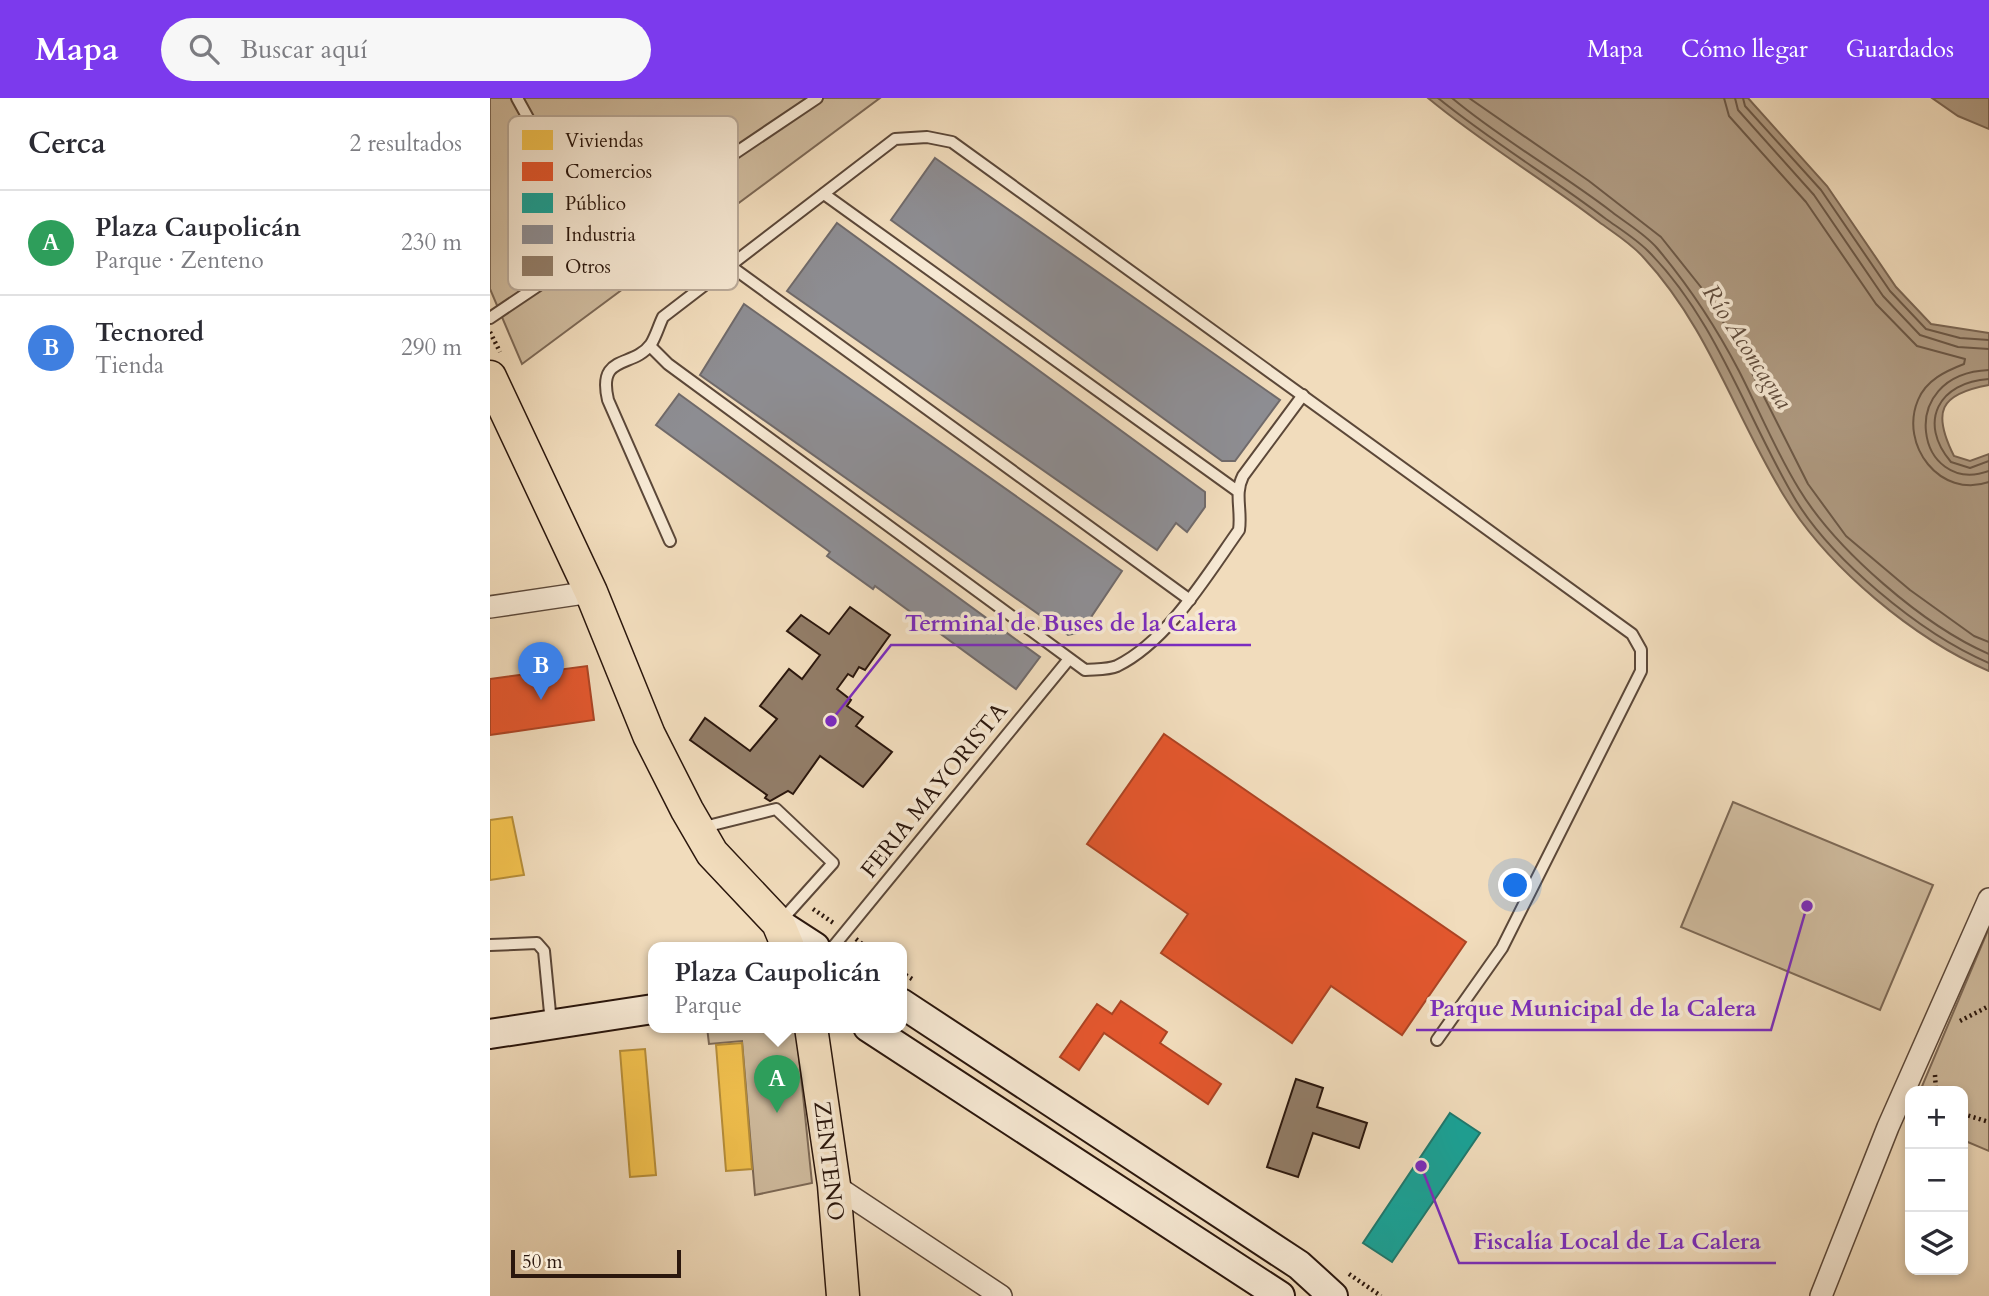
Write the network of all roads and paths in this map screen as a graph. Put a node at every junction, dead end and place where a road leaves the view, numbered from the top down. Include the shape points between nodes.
1 (517, 98) edge
2 (817, 98) edge
3 (527, 116) edge
4 (738, 151) edge
5 (824, 194) junction
6 (738, 258) edge
7 (738, 272) edge
8 (531, 290) edge
9 (697, 290) edge
10 (490, 318) edge
11 (490, 331) edge
12 (650, 346) junction
13 (496, 366) edge
14 (1303, 395) junction
15 (1236, 490) junction
16 (670, 541) dead end
17 (591, 592) junction
18 (1190, 600) junction
19 (490, 607) edge
20 (1069, 659) junction
21 (697, 829) junction
22 (1989, 899) edge
23 (800, 900) junction
24 (845, 932) junction
25 (783, 935) edge
26 (802, 942) edge
27 (837, 942) edge
28 (859, 942) edge
29 (490, 945) edge
30 (907, 1007) edge
31 (648, 1010) edge
32 (551, 1025) junction
33 (812, 1033) edge
34 (877, 1033) edge
35 (490, 1034) edge
36 (1437, 1040) dead end
37 (1968, 1116) edge
38 (1989, 1122) edge
39 (834, 1185) junction
40 (843, 1296) edge
41 (1001, 1296) edge
42 (1280, 1296) edge
43 (1333, 1296) edge
44 (1821, 1296) edge

1 - 3 lane
2 - 4 lane
5 - 6 lane
5 - 14 lane via 895,139 928,137 952,142
5 - 15 lane
7 - 18 lane
8 - 10 lane
9 - 12 lane via 663,317
11 - 13 path
12 - 16 lane via 611,367 604,383
12 - 20 lane via 668,364
13 - 17 main road
14 - 15 lane
14 - 36 lane via 1632,634 1640,650 1640,671 1502,948
15 - 18 lane via 1239,530
17 - 19 street
17 - 21 main road via 649,735
18 - 20 lane via 1137,653 1114,667 1085,670
20 - 24 lane, FERIA MAYORISTA
21 - 23 lane via 776,809 833,863
21 - 25 main road
22 - 44 street via 1888,1126
23 - 24 path
23 - 25 lane
24 - 27 lane, FERIA MAYORISTA
24 - 28 path
25 - 26 main road
29 - 32 lane via 537,943 544,951
30 - 43 main road via 1299,1265
31 - 32 main road
32 - 35 main road
33 - 39 main road, ZENTENO
34 - 42 main road
37 - 38 path
39 - 40 main road, ZENTENO
39 - 41 street

